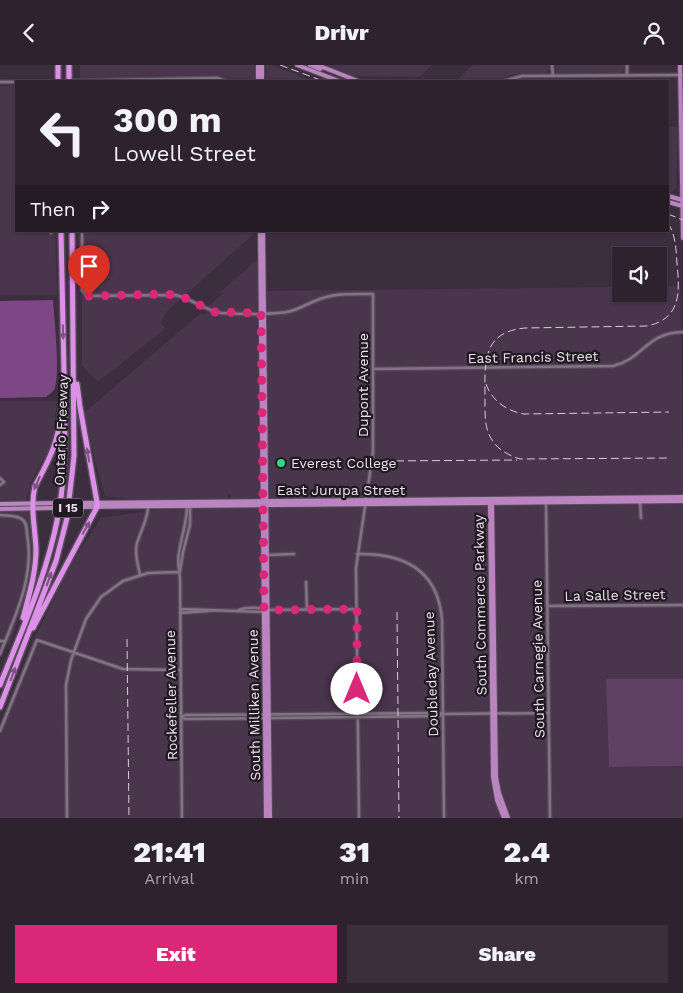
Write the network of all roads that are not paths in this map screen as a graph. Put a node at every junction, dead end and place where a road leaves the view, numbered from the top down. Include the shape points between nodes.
1 (58, 65) edge
2 (69, 65) edge
3 (258, 65) edge
4 (262, 65) edge
5 (297, 65) edge
6 (303, 65) edge
7 (310, 65) edge
8 (317, 65) edge
9 (552, 65) edge
10 (627, 65) edge
11 (680, 65) edge
12 (682, 75) edge
13 (553, 76) junction
14 (627, 76) junction
15 (69, 78) edge
16 (58, 79) edge
17 (345, 79) edge
18 (151, 80) edge
19 (222, 80) edge
20 (260, 80) edge
21 (336, 80) edge
22 (508, 80) edge
23 (0, 82) edge
24 (15, 82) edge
25 (669, 196) edge
26 (683, 200) edge
27 (669, 202) edge
28 (683, 206) edge
29 (61, 232) edge
30 (72, 232) edge
31 (82, 232) edge
32 (262, 232) edge
33 (683, 238) edge
34 (263, 313) junction
35 (683, 332) edge
36 (74, 369) junction
37 (373, 369) junction
38 (65, 389) junction
39 (0, 478) edge
40 (0, 485) edge
41 (683, 497) edge
42 (624, 498) junction
43 (593, 499) junction
44 (546, 501) junction
45 (683, 501) edge
46 (491, 502) junction
47 (640, 502) junction
48 (365, 503) junction
49 (477, 503) junction
50 (574, 503) junction
51 (602, 503) junction
52 (0, 504) edge
53 (265, 504) junction
54 (97, 505) junction
55 (189, 505) junction
56 (32, 506) junction
57 (148, 507) junction
58 (0, 509) edge
59 (0, 515) edge
60 (490, 516) junction
61 (641, 517) dead end
62 (294, 554) dead end
63 (357, 554) junction
64 (267, 555) junction
65 (179, 572) junction
66 (140, 575) junction
67 (306, 581) dead end
68 (683, 605) edge
69 (548, 606) junction
70 (357, 609) junction
71 (265, 610) junction
72 (307, 610) junction
73 (180, 611) junction
74 (18, 638) junction
75 (0, 641) edge
76 (5, 641) junction
77 (26, 641) junction
78 (74, 652) junction
79 (0, 654) edge
80 (181, 670) junction
81 (0, 685) edge
82 (0, 707) edge
83 (548, 713) junction
84 (443, 714) junction
85 (494, 714) junction
86 (357, 715) junction
87 (267, 716) junction
88 (181, 717) junction
89 (0, 731) edge
90 (67, 818) edge
91 (182, 818) edge
92 (266, 818) edge
93 (270, 818) edge
94 (359, 818) edge
95 (444, 818) edge
96 (506, 818) edge
97 (550, 818) edge

1 - 16 highway
2 - 15 highway
3 - 20 main road
4 - 20 main road
5 - 21 main road
6 - 17 main road
7 - 17 main road
8 - 17 main road
9 - 13 street
10 - 14 street
11 - 12 main road
12 - 14 street
12 - 26 main road
13 - 14 street
13 - 22 street via 522,76
18 - 19 street
23 - 24 street
25 - 26 main road
26 - 28 main road
27 - 28 main road
28 - 33 main road
29 -> 38 highway, Ontario Freeway / I 15
30 - 36 highway, Ontario Freeway / I 15
31 - 34 street via 82,287 89,296 168,294 214,312
32 - 34 main road, South Milliken Avenue
34 - 37 street, Dupont Avenue via 293,311 335,295 373,294
34 - 53 main road, South Milliken Avenue
35 - 37 street, East Francis Street via 662,335 633,357 613,366
54 -> 36 highway
77 -> 36 highway, Ontario Freeway / I 15 via 56,561 67,518 74,456
37 - 48 street, Dupont Avenue via 373,452
38 -> 56 highway via 60,429 35,486
38 - 74 highway, Ontario Freeway / I 15 via 64,474 58,516 48,558
39 - 40 street via 4,482
41 - 42 main road, East Jurupa Street
42 - 43 main road, East Jurupa Street
42 - 51 main road
43 - 44 main road, East Jurupa Street
43 - 50 main road
44 - 46 main road, East Jurupa Street
44 - 50 main road, East Jurupa Street
44 - 69 street, South Carnegie Avenue
45 - 47 main road, East Jurupa Street
46 - 48 main road, East Jurupa Street
46 - 49 main road, East Jurupa Street
46 - 60 main road, South Commerce Parkway
46 - 85 main road, South Commerce Parkway
47 - 51 main road, East Jurupa Street
47 - 61 street
48 - 49 main road, East Jurupa Street
48 - 53 main road, East Jurupa Street
48 - 63 street, Dupont Avenue
49 - 60 main road via 487,509
50 - 51 main road, East Jurupa Street
52 - 56 main road, East Jurupa Street
53 - 55 main road, East Jurupa Street
53 - 64 main road, South Milliken Avenue
53 - 71 main road, South Milliken Avenue
54 - 55 main road, East Jurupa Street
54 - 56 main road, East Jurupa Street, bridge
54 - 57 main road, East Jurupa Street
77 -> 54 highway
55 - 57 main road, East Jurupa Street
55 - 65 street, Rockefeller Avenue via 178,555
56 - 58 main road, East Jurupa Street
56 - 74 highway via 35,568
57 - 66 street via 136,549
59 - 76 street via 22,519 28,542 26,583
60 - 85 main road, South Commerce Parkway
62 - 64 street
63 - 70 street, Dupont Avenue
63 - 84 street, Doubleday Avenue via 382,554 404,561 422,573 434,591 442,620
64 - 71 main road, South Milliken Avenue
65 - 66 street
65 - 73 street, Rockefeller Avenue
66 - 78 street via 118,584 100,599 86,619
67 - 72 street
68 - 69 street, La Salle Street
69 - 83 street, South Carnegie Avenue
70 - 72 street
70 - 86 street, Dupont Avenue
71 - 72 street
71 - 73 street
71 - 87 main road, South Milliken Avenue
73 - 80 street, Rockefeller Avenue
74 - 81 highway, Ontario Freeway / I 15
75 - 76 street
76 - 79 street
82 -> 77 highway, Ontario Freeway / I 15
78 - 80 street via 123,669
78 - 89 street via 37,640
78 - 90 street via 66,694
80 - 88 street, Rockefeller Avenue
83 - 85 street
83 - 97 street, South Carnegie Avenue
84 - 85 street
84 - 86 street
84 - 95 street, Doubleday Avenue
85 - 96 main road, South Commerce Parkway via 497,785
86 - 87 street
86 - 94 street, Dupont Avenue
87 - 88 street
87 - 92 main road, South Milliken Avenue
87 - 93 main road, South Milliken Avenue
88 - 91 street, Rockefeller Avenue

